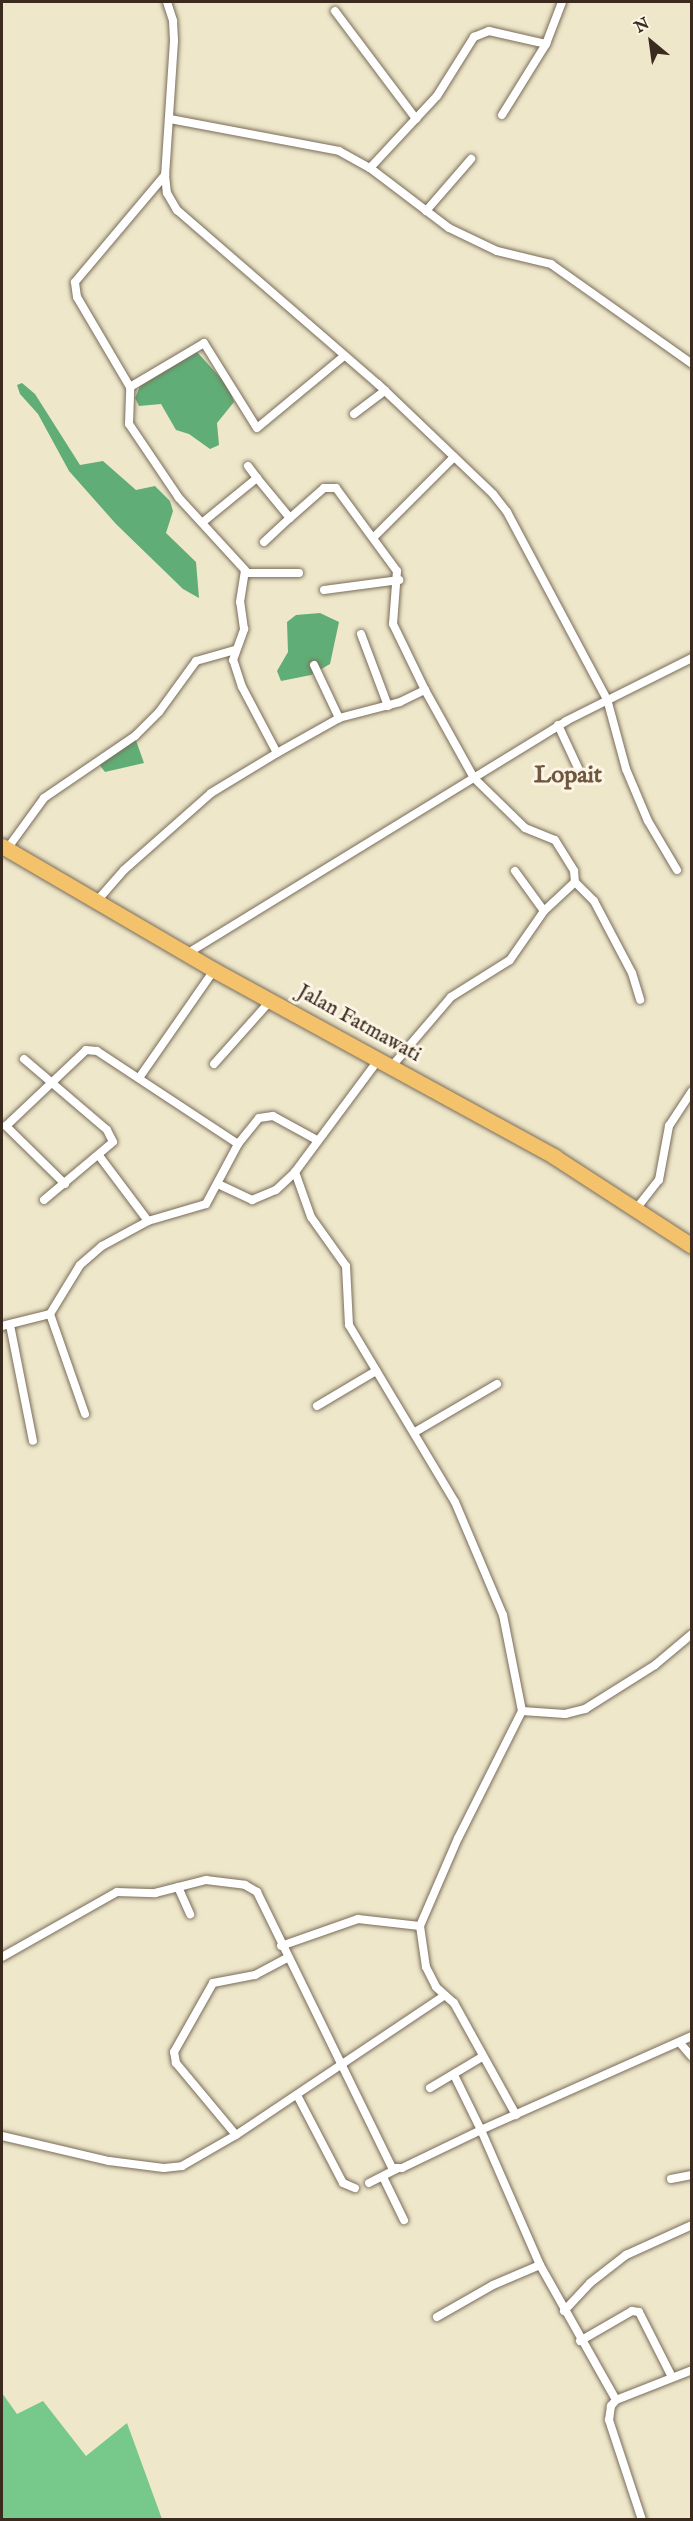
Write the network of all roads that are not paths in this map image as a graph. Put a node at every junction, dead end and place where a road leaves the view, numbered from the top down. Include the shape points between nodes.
1 (167, 2) edge
2 (562, 2) edge
3 (335, 11) dead end
4 (546, 44) junction
5 (502, 115) dead end
6 (170, 119) junction
7 (416, 119) junction
8 (471, 159) dead end
9 (370, 168) junction
10 (165, 175) junction
11 (426, 210) junction
12 (344, 356) junction
13 (692, 364) edge
14 (130, 387) junction
15 (385, 391) junction
16 (354, 414) dead end
17 (454, 457) junction
18 (248, 466) dead end
19 (257, 478) junction
20 (290, 518) junction
21 (203, 522) junction
22 (374, 537) junction
23 (264, 542) dead end
24 (245, 573) junction
25 (299, 573) dead end
26 (399, 580) junction
27 (324, 590) dead end
28 (361, 634) dead end
29 (235, 650) junction
30 (692, 658) edge
31 (314, 665) dead end
32 (425, 690) junction
33 (607, 699) junction
34 (388, 706) junction
35 (339, 718) junction
36 (558, 725) junction
37 (277, 753) junction
38 (579, 770) dead end
39 (474, 778) junction
40 (4, 847) edge
41 (677, 870) dead end
42 (515, 871) dead end
43 (575, 882) junction
44 (96, 902) junction
45 (544, 911) junction
46 (188, 953) junction
47 (214, 970) junction
48 (272, 999) junction
49 (640, 1000) dead end
50 (24, 1059) dead end
51 (385, 1063) junction
52 (214, 1064) dead end
53 (139, 1078) junction
54 (50, 1083) junction
55 (692, 1091) edge
56 (317, 1140) junction
57 (238, 1144) junction
58 (100, 1157) junction
59 (295, 1172) junction
60 (65, 1184) junction
61 (218, 1184) junction
62 (44, 1200) dead end
63 (636, 1209) junction
64 (148, 1221) junction
65 (692, 1246) edge
66 (50, 1314) junction
67 (6, 1326) edge
68 (376, 1371) junction
69 (497, 1384) dead end
70 (317, 1406) dead end
71 (85, 1414) dead end
72 (415, 1432) junction
73 (33, 1441) dead end
74 (692, 1634) edge
75 (522, 1711) junction
76 (178, 1887) junction
77 (190, 1914) dead end
78 (420, 1926) junction
79 (281, 1946) junction
80 (2, 1958) edge
81 (287, 1959) junction
82 (444, 1996) junction
83 (692, 2036) edge
84 (680, 2043) junction
85 (690, 2056) edge
86 (482, 2057) junction
87 (341, 2062) junction
88 (692, 2065) edge
89 (454, 2075) junction
90 (430, 2088) dead end
91 (297, 2095) junction
92 (516, 2115) junction
93 (481, 2130) junction
94 (236, 2135) junction
95 (2, 2136) edge
96 (397, 2169) junction
97 (692, 2175) edge
98 (383, 2177) junction
99 (671, 2179) dead end
100 (369, 2183) dead end
101 (355, 2188) dead end
102 (404, 2220) dead end
103 (691, 2226) edge
104 (540, 2265) junction
105 (564, 2311) junction
106 (437, 2317) dead end
107 (580, 2341) junction
108 (692, 2370) edge
109 (672, 2377) junction
110 (616, 2400) junction
111 (642, 2520) edge

1 - 6 street via 174,41
2 - 4 street
3 - 7 street
4 - 5 street
4 - 7 street via 482,32 469,43 437,96
6 - 9 street via 339,151
6 - 10 street
7 - 9 street
8 - 11 street
9 - 11 street
10 - 12 street via 167,193 186,221
10 - 14 street via 75,282 77,297
11 - 13 street via 449,228 497,251 551,264
12 - 14 street via 256,428 204,343
12 - 15 street
14 - 21 street via 129,424 179,498
15 - 16 street
15 - 17 street
17 - 22 street
17 - 33 street via 493,494 513,521
18 - 19 street
19 - 20 street
19 - 21 street
20 - 22 street via 330,486
20 - 23 street
21 - 24 street
22 - 26 street via 398,572
24 - 25 street
24 - 29 street via 240,602 244,629
26 - 27 street
26 - 32 street via 393,624
28 - 34 street
29 - 37 street via 236,671
29 - 40 street via 196,661 159,712 135,735 44,798
30 - 33 street
31 - 35 street
32 - 34 street
32 - 39 street
33 - 36 street
33 - 41 street via 631,781
34 - 35 street
35 - 37 street
36 - 38 street
36 - 39 street
37 - 44 street via 227,782 186,814 124,870
39 - 43 street via 525,828 555,840 571,864
39 - 46 street
40 - 44 highway, Jalan Fatmawati
42 - 45 street
43 - 45 street
43 - 49 street via 594,901 632,973
44 - 46 highway, Jalan Fatmawati
45 - 51 street via 510,960 451,997
46 - 47 highway, Jalan Fatmawati
47 - 48 highway, Jalan Fatmawati
47 - 53 street
48 - 51 highway, Jalan Fatmawati
48 - 52 street
50 - 54 street
51 - 56 street
51 - 63 highway, Jalan Fatmawati via 555,1157
53 - 54 street via 97,1051 86,1050
53 - 57 street
54 - 58 street via 110,1133 113,1142
54 - 60 street via 6,1126
55 - 63 street via 669,1126 659,1179
56 - 57 street via 267,1116 259,1118
56 - 59 street
57 - 61 street
58 - 60 street
58 - 64 street
59 - 61 street via 276,1190 252,1200
59 - 68 street via 311,1217 346,1266 349,1324
60 - 62 street
61 - 64 street via 213,1197 198,1208
63 - 65 highway, Jalan Fatmawati
64 - 66 street via 86,1259
66 - 67 street
66 - 71 street
67 - 73 street
68 - 70 street
68 - 72 street
69 - 72 street
72 - 75 street via 455,1502 503,1615
74 - 75 street via 655,1665 585,1709 565,1714
75 - 78 street via 458,1838
76 - 77 street
76 - 79 street via 206,1880 252,1888
76 - 80 street via 143,1894 117,1892
78 - 79 street via 362,1918
78 - 82 street via 426,1967
79 - 81 street
81 - 87 street
81 - 94 street via 255,1975 213,1983 174,2052 176,2063
82 - 86 street via 454,2002
82 - 87 street
83 - 84 street
84 - 85 street
84 - 92 street
85 - 88 street
86 - 89 street
86 - 92 street
87 - 91 street
87 - 96 street via 385,2157
89 - 90 street
89 - 93 street
91 - 94 street
91 - 101 street via 343,2183
92 - 93 street
93 - 96 street
93 - 104 street
94 - 95 street via 190,2163 164,2168 109,2161
96 - 98 street
97 - 99 street
98 - 100 street
98 - 102 street
103 - 105 street via 626,2255 590,2283
104 - 105 street
104 - 106 street via 493,2285
105 - 107 street
107 - 109 street via 632,2311 639,2312
107 - 110 street
108 - 109 street
109 - 110 street
110 - 111 street via 609,2420

